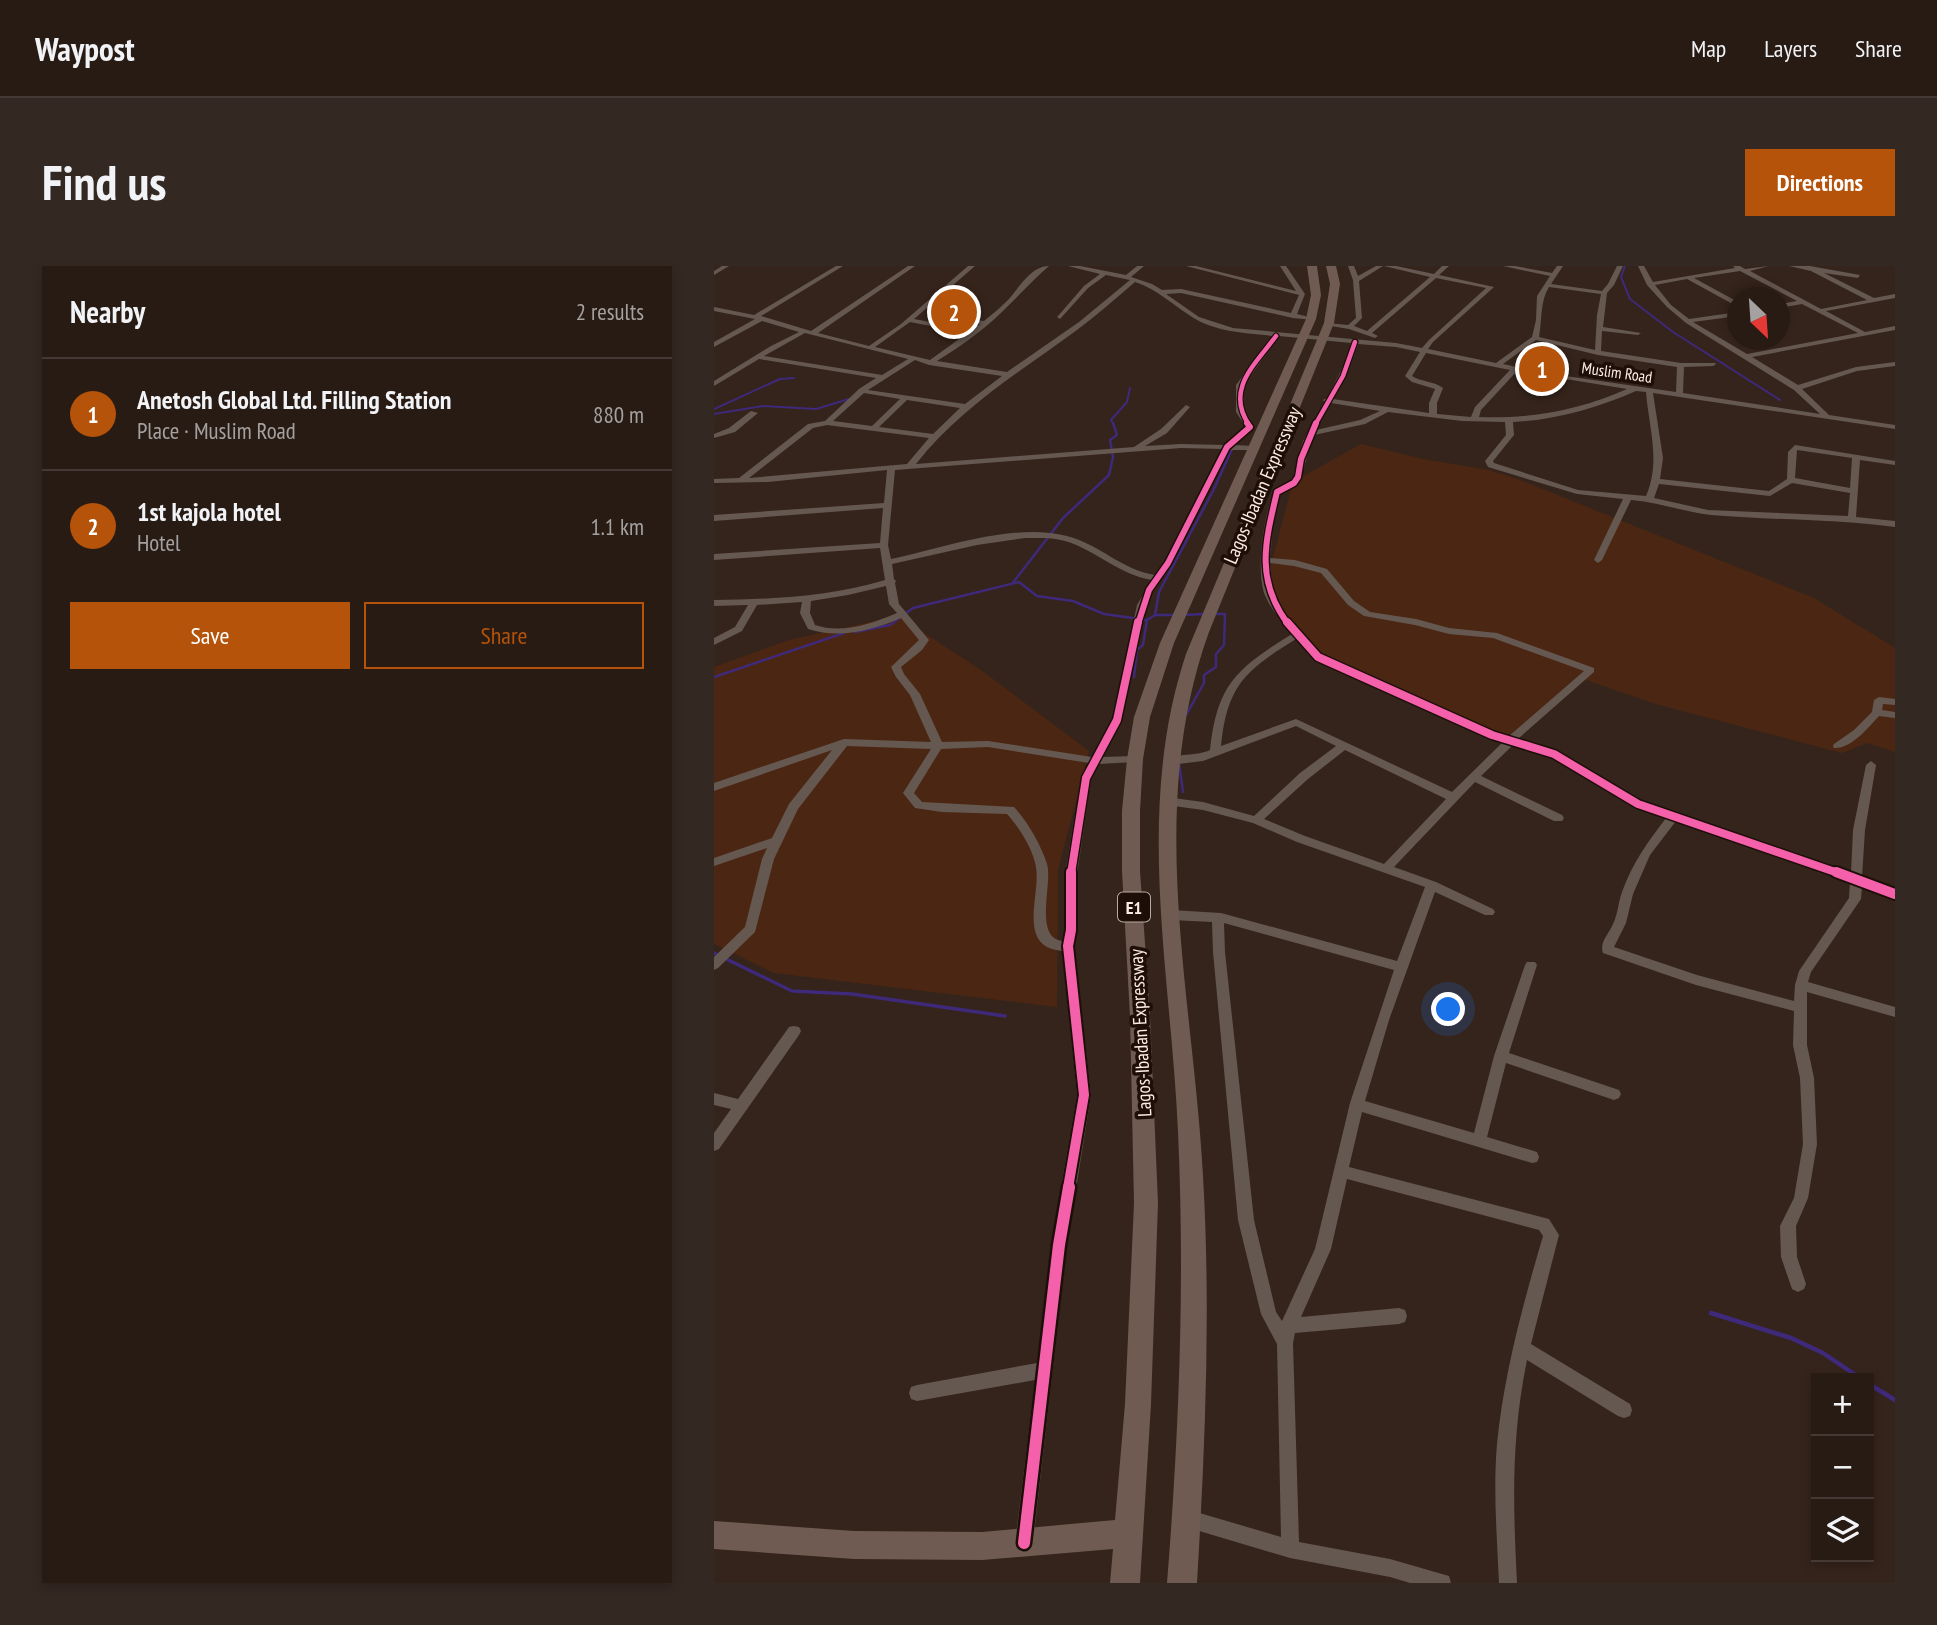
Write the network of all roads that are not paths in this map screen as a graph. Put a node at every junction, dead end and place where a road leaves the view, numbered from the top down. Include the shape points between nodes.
1 (726, 266) edge
2 (837, 266) edge
3 (912, 266) edge
4 (972, 266) edge
5 (1046, 266) edge
6 (1071, 266) edge
7 (1141, 266) edge
8 (1189, 266) edge
9 (1283, 266) edge
10 (1312, 266) edge
11 (1331, 266) edge
12 (1351, 266) edge
13 (1380, 266) edge
14 (1387, 266) edge
15 (1446, 266) edge
16 (1506, 266) edge
17 (1560, 266) edge
18 (1620, 266) edge
19 (1641, 266) edge
20 (1766, 266) edge
21 (1792, 266) edge
22 (1205, 268) edge
23 (1739, 268) edge
24 (1810, 268) junction
25 (1833, 268) edge
26 (714, 273) edge
27 (1105, 273) junction
28 (1434, 275) junction
29 (1555, 275) junction
30 (1858, 276) dead end
31 (1130, 278) junction
32 (1689, 278) junction
33 (1356, 281) junction
34 (1649, 284) junction
35 (1548, 285) junction
36 (1289, 291) junction
37 (1163, 292) junction
38 (1604, 293) junction
39 (1302, 294) junction
40 (1895, 296) edge
41 (1727, 299) edge
42 (1873, 300) junction
43 (1802, 302) junction
44 (1790, 304) edge
45 (714, 309) edge
46 (1819, 311) junction
47 (1276, 313) junction
48 (1727, 316) edge
49 (759, 317) junction
50 (1060, 317) dead end
51 (909, 320) junction
52 (1688, 321) junction
53 (984, 323) junction
54 (1317, 325) junction
55 (1350, 327) junction
56 (1895, 328) edge
57 (1600, 329) junction
58 (804, 331) junction
59 (1368, 332) junction
60 (1638, 332) dead end
61 (813, 333) junction
62 (1862, 333) junction
63 (1276, 336) junction
64 (1535, 338) junction
65 (1355, 342) junction
66 (715, 343) edge
67 (1396, 345) junction
68 (871, 347) junction
69 (1424, 350) junction
70 (1598, 353) junction
71 (759, 357) junction
72 (1744, 357) junction
73 (912, 359) junction
74 (929, 363) junction
75 (1895, 364) edge
76 (1681, 365) junction
77 (1713, 365) dead end
78 (1496, 366) junction
79 (1514, 370) junction
80 (1006, 374) junction
81 (882, 377) junction
82 (714, 384) edge
83 (724, 386) dead end
84 (1797, 388) junction
85 (1635, 389) junction
86 (862, 391) junction
87 (1649, 391) junction
88 (1679, 395) junction
89 (905, 398) junction
90 (1327, 400) junction
91 (965, 406) junction
92 (1186, 407) dead end
93 (1387, 410) junction
94 (754, 413) dead end
95 (1433, 414) junction
96 (1475, 418) junction
97 (1829, 418) junction
98 (1509, 419) junction
99 (827, 423) junction
100 (1895, 427) edge
101 (874, 428) junction
102 (1311, 433) junction
103 (714, 436) edge
104 (935, 436) junction
105 (1227, 447) junction
106 (1254, 448) junction
107 (1133, 451) junction
108 (1856, 456) junction
109 (1895, 463) edge
110 (909, 467) junction
111 (891, 468) junction
112 (1791, 480) junction
113 (714, 481) edge
114 (740, 481) junction
115 (1658, 481) junction
116 (1270, 487) junction
117 (1853, 491) junction
118 (1628, 498) junction
119 (1649, 499) junction
120 (887, 505) junction
121 (714, 518) edge
122 (1852, 519) junction
123 (1895, 524) edge
124 (884, 545) junction
125 (714, 557) edge
126 (1267, 560) junction
127 (1598, 560) dead end
128 (887, 562) junction
129 (1158, 578) junction
130 (892, 581) junction
131 (807, 600) junction
132 (754, 602) junction
133 (714, 603) edge
134 (902, 614) junction
135 (1298, 635) junction
136 (714, 642) edge
137 (1895, 702) edge
138 (1877, 713) junction
139 (1895, 715) edge
140 (1512, 741) junction
141 (844, 742) junction
142 (1344, 745) junction
143 (938, 746) junction
144 (1838, 746) dead end
145 (1215, 752) junction
146 (1135, 759) junction
147 (1097, 761) junction
148 (1170, 761) junction
149 (1871, 765) dead end
150 (1473, 778) junction
151 (714, 787) edge
152 (1452, 797) junction
153 (1166, 802) junction
154 (1674, 816) junction
155 (1558, 818) dead end
156 (1256, 820) junction
157 (777, 841) junction
158 (714, 862) edge
159 (1387, 868) junction
160 (1857, 880) junction
161 (1432, 885) junction
162 (1895, 894) edge
163 (1489, 912) dead end
164 (1171, 915) junction
165 (1218, 918) junction
166 (1068, 946) junction
167 (714, 965) edge
168 (1531, 965) dead end
169 (1401, 967) junction
170 (1801, 985) junction
171 (1802, 1008) junction
172 (1895, 1012) edge
173 (794, 1031) dead end
174 (1501, 1056) junction
175 (1614, 1094) dead end
176 (714, 1099) edge
177 (1357, 1105) junction
178 (741, 1106) junction
179 (1479, 1140) junction
180 (714, 1145) edge
181 (1532, 1157) dead end
182 (1341, 1171) junction
183 (1798, 1284) dead end
184 (1399, 1316) dead end
185 (1288, 1326) junction
186 (1285, 1343) junction
187 (1521, 1347) junction
188 (1044, 1370) junction
189 (917, 1393) dead end
190 (1624, 1410) dead end
191 (1186, 1518) junction
192 (1130, 1533) junction
193 (714, 1535) edge
194 (1024, 1543) junction
195 (1290, 1549) junction
196 (1125, 1583) edge
197 (1182, 1583) edge
198 (1443, 1583) edge
199 (1508, 1583) edge

1 - 26 street
2 - 49 street
3 - 61 street
4 - 51 street
5 - 53 street
6 - 27 street
7 - 31 street
8 - 22 street
9 - 39 street
10 - 54 highway, Lagos-Ibadan Expressway / E1
11 - 54 highway, Lagos-Ibadan Expressway / E1 via 1335,292
12 - 33 street
13 - 33 street
14 - 28 street
15 - 28 street
16 - 29 street
17 - 29 street
18 - 38 street
19 - 34 street
20 - 23 street
21 - 24 street
22 - 36 street
23 - 32 street
23 - 43 street
24 - 25 street
24 - 42 street
25 - 30 street
27 - 31 street
27 - 50 street
28 - 59 street
28 - 69 street via 1491,287
29 - 35 street
31 - 37 street
31 - 80 street via 1065,336
32 - 34 street
32 - 41 street
33 - 55 street via 1359,318
34 - 52 street
35 - 38 street
35 - 64 street via 1540,296
36 - 39 street
36 - 47 street
37 - 47 street via 1181,291
37 - 63 street via 1207,323
38 - 57 street
39 - 54 street
40 - 42 street
42 - 46 street
43 - 44 street
43 - 46 street
45 - 49 street
46 - 62 street
47 - 54 street
48 - 52 street
49 - 58 street
49 - 66 street
51 - 53 street via 941,326
51 - 68 street
52 - 72 street
53 - 74 street
54 - 55 street
54 - 63 street via 1291,337
54 - 65 street, Muslim Road
54 - 106 highway, Lagos-Ibadan Expressway / E1
54 - 116 highway, Lagos-Ibadan Expressway / E1
55 - 59 street
56 - 62 street
57 - 60 street
57 - 70 street
58 - 61 street
58 - 71 street
59 - 67 street
61 - 68 street
62 - 72 street
63 - 105 street via 1240,385 1240,412 1250,427
64 - 70 street
64 - 78 street
65 - 67 street, Muslim Road
65 - 90 street via 1343,378
67 - 69 street, Muslim Road
68 - 73 street
69 - 78 street, Muslim Road
69 - 95 street via 1408,376 1439,388
70 - 76 street
71 - 81 street
71 - 82 street
72 - 84 street
73 - 74 street
73 - 81 street
74 - 80 street
75 - 84 street via 1856,369
76 - 77 street
76 - 88 street
78 - 79 street, Muslim Road
79 - 85 street, Muslim Road
79 - 96 street
80 - 91 street
81 - 86 street
82 - 83 street
84 - 97 street
85 - 87 street, Muslim Road
85 - 98 street via 1555,414
86 - 89 street
86 - 99 street
87 - 88 street, Muslim Road
87 - 115 street via 1656,425
88 - 97 street, Muslim Road
89 - 91 street
89 - 101 street
90 - 93 street
90 - 102 street
91 - 104 street
92 - 107 street via 1164,431
93 - 95 street
93 - 102 street via 1362,422
94 - 103 street via 732,430
95 - 96 street
96 - 98 street
97 - 100 street, Muslim Road
98 - 118 street via 1510,435 1491,464 1569,490
99 - 101 street
99 - 114 street via 810,426
101 - 104 street
102 - 116 street via 1294,483
104 - 110 street
105 - 106 street
105 - 107 street
105 - 129 street
106 - 146 highway, Lagos-Ibadan Expressway / E1 via 1167,643 1142,717
107 - 110 street
108 - 109 street
108 - 112 street via 1795,447
108 - 117 street
110 - 111 street
111 - 114 street
111 - 120 street
112 - 115 street via 1770,494
112 - 117 street
113 - 114 street
115 - 119 street
116 - 126 street
116 - 148 highway, Lagos-Ibadan Expressway / E1 via 1194,649
117 - 122 street
118 - 119 street
118 - 127 street
119 - 122 street via 1708,512
120 - 121 street
120 - 124 street
122 - 123 street
124 - 125 street
124 - 128 street
126 - 135 street via 1268,592
126 - 140 street via 1324,571 1351,603 1367,614 1494,635 1591,670
128 - 129 street via 1042,535 1059,537 1129,573
128 - 130 street
129 - 147 street via 1142,605 1124,697
130 - 131 street
130 - 134 street via 894,604
131 - 132 street
131 - 134 street via 805,613 811,627 820,631 881,623
132 - 133 street
132 - 136 street via 739,629
134 - 143 street via 924,640 896,667 915,694
135 - 140 street via 1318,657
135 - 145 street via 1241,672 1223,698
137 - 138 street via 1879,700
138 - 139 street
138 - 144 street
140 - 150 street
140 - 154 street via 1554,754 1637,804
141 - 143 street
141 - 151 street
141 - 157 street via 793,807
142 - 145 street via 1296,722
142 - 152 street
142 - 156 street
143 - 147 street via 988,744
143 - 166 street via 908,793 919,805 1010,810 1017,815 1042,865 1039,898 1045,939
145 - 148 street via 1203,758
146 - 147 street
146 - 192 highway, Lagos-Ibadan Expressway / E1 via 1131,871 1146,1203
147 - 166 street via 1086,778 1071,875
148 - 153 highway, Lagos-Ibadan Expressway / E1
149 - 160 street via 1859,830
150 - 152 street
150 - 155 street
152 - 159 street
153 - 156 street
153 - 164 highway, Lagos-Ibadan Expressway / E1
154 - 160 street
154 - 171 street via 1645,853 1608,950 1696,980
156 - 159 street
157 - 158 street
157 - 167 street via 768,859 751,929
159 - 161 street
160 - 162 street
160 - 170 street via 1855,899 1805,971
161 - 163 street
161 - 169 street
164 - 165 street
164 - 191 highway, Lagos-Ibadan Expressway / E1 via 1192,1194 1193,1374
165 - 169 street
165 - 186 street via 1246,1220 1269,1314
166 - 188 street via 1084,1095
168 - 174 street
169 - 177 street
170 - 171 street
170 - 172 street
171 - 183 street via 1800,1045 1807,1078 1810,1144 1801,1198 1788,1226 1789,1256
173 - 178 street
174 - 175 street
174 - 179 street
176 - 178 street
177 - 179 street
177 - 182 street
178 - 180 street
179 - 181 street
182 - 185 street via 1318,1267
182 - 187 street via 1544,1224 1551,1236
184 - 185 street
185 - 186 street
186 - 195 street
187 - 190 street
187 - 199 street via 1506,1444
188 - 189 street
188 - 194 street
191 - 195 street
191 - 197 highway, Lagos-Ibadan Expressway / E1
192 - 194 highway
192 - 196 highway, Lagos-Ibadan Expressway / E1
193 - 194 highway via 907,1547
195 - 198 street

